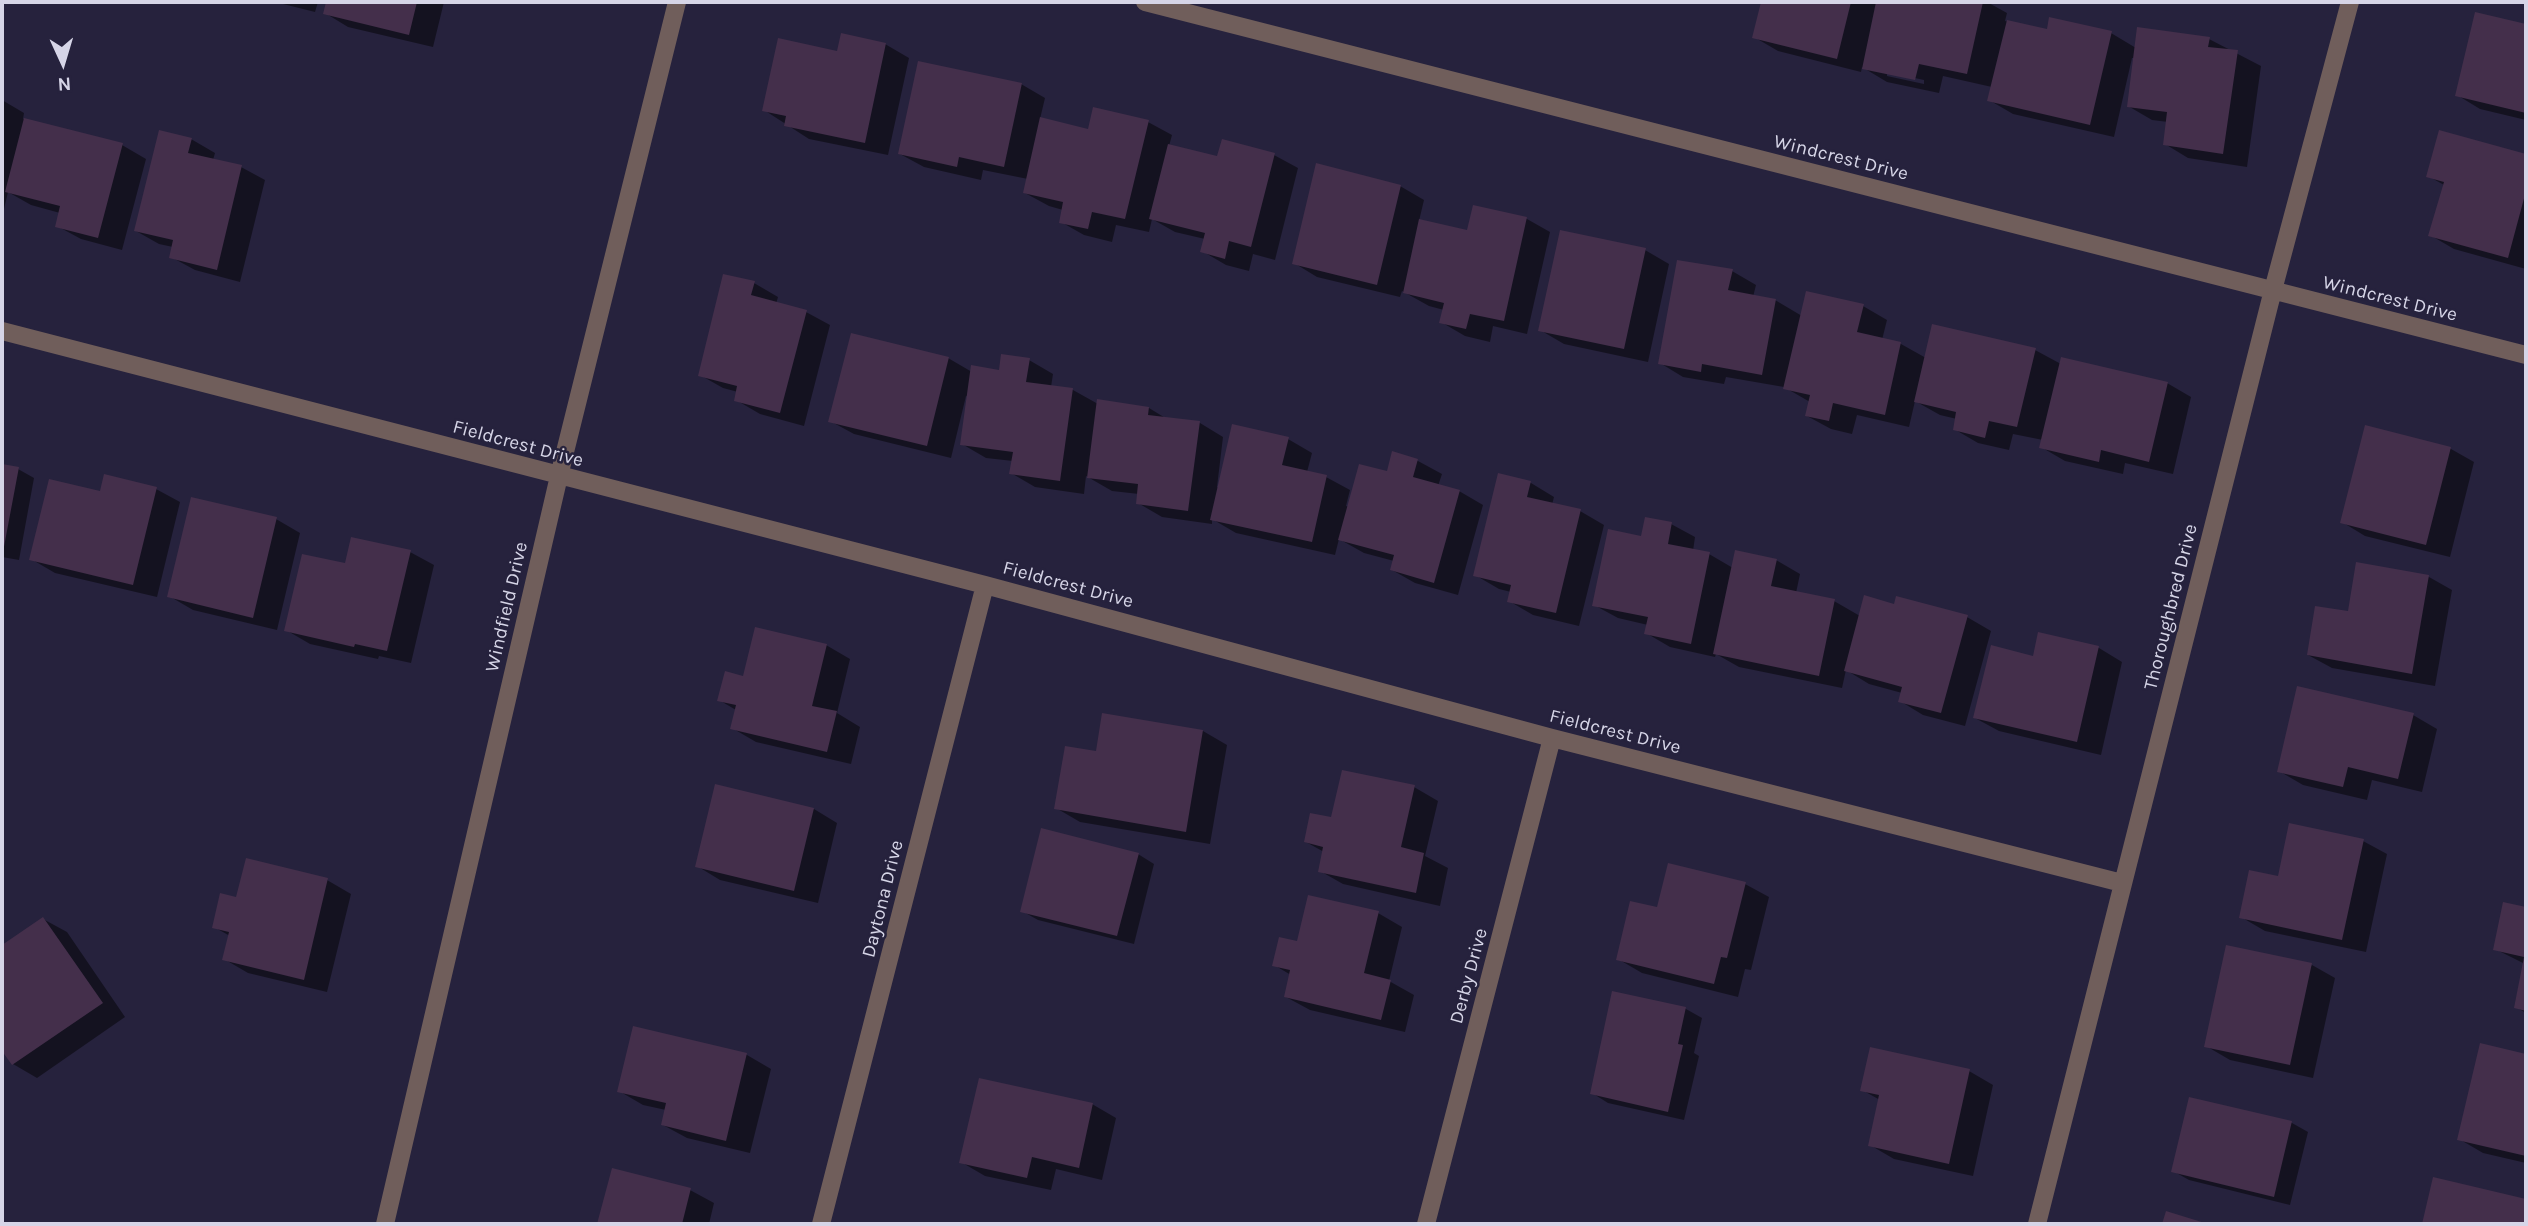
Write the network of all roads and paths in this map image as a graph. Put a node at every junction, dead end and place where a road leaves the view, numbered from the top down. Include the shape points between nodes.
1 (677, 2) edge
2 (1145, 2) edge
3 (2350, 2) edge
4 (2273, 290) junction
5 (2, 331) edge
6 (2526, 355) edge
7 (559, 477) junction
8 (985, 585) junction
9 (1552, 738) junction
10 (2122, 883) junction
11 (385, 1224) edge
12 (821, 1224) edge
13 (1426, 1224) edge
14 (2037, 1224) edge

1 - 7 street, Windfield Drive
2 - 4 street, Windcrest Drive
3 - 4 street, Thoroughbred Drive
4 - 6 street, Windcrest Drive
4 - 10 street, Thoroughbred Drive
5 - 7 street, Fieldcrest Drive
7 - 8 street, Fieldcrest Drive
7 - 11 street, Windfield Drive
8 - 9 street, Fieldcrest Drive
8 - 12 street, Daytona Drive
9 - 10 street, Fieldcrest Drive
9 - 13 street, Derby Drive
10 - 14 street, Thoroughbred Drive

